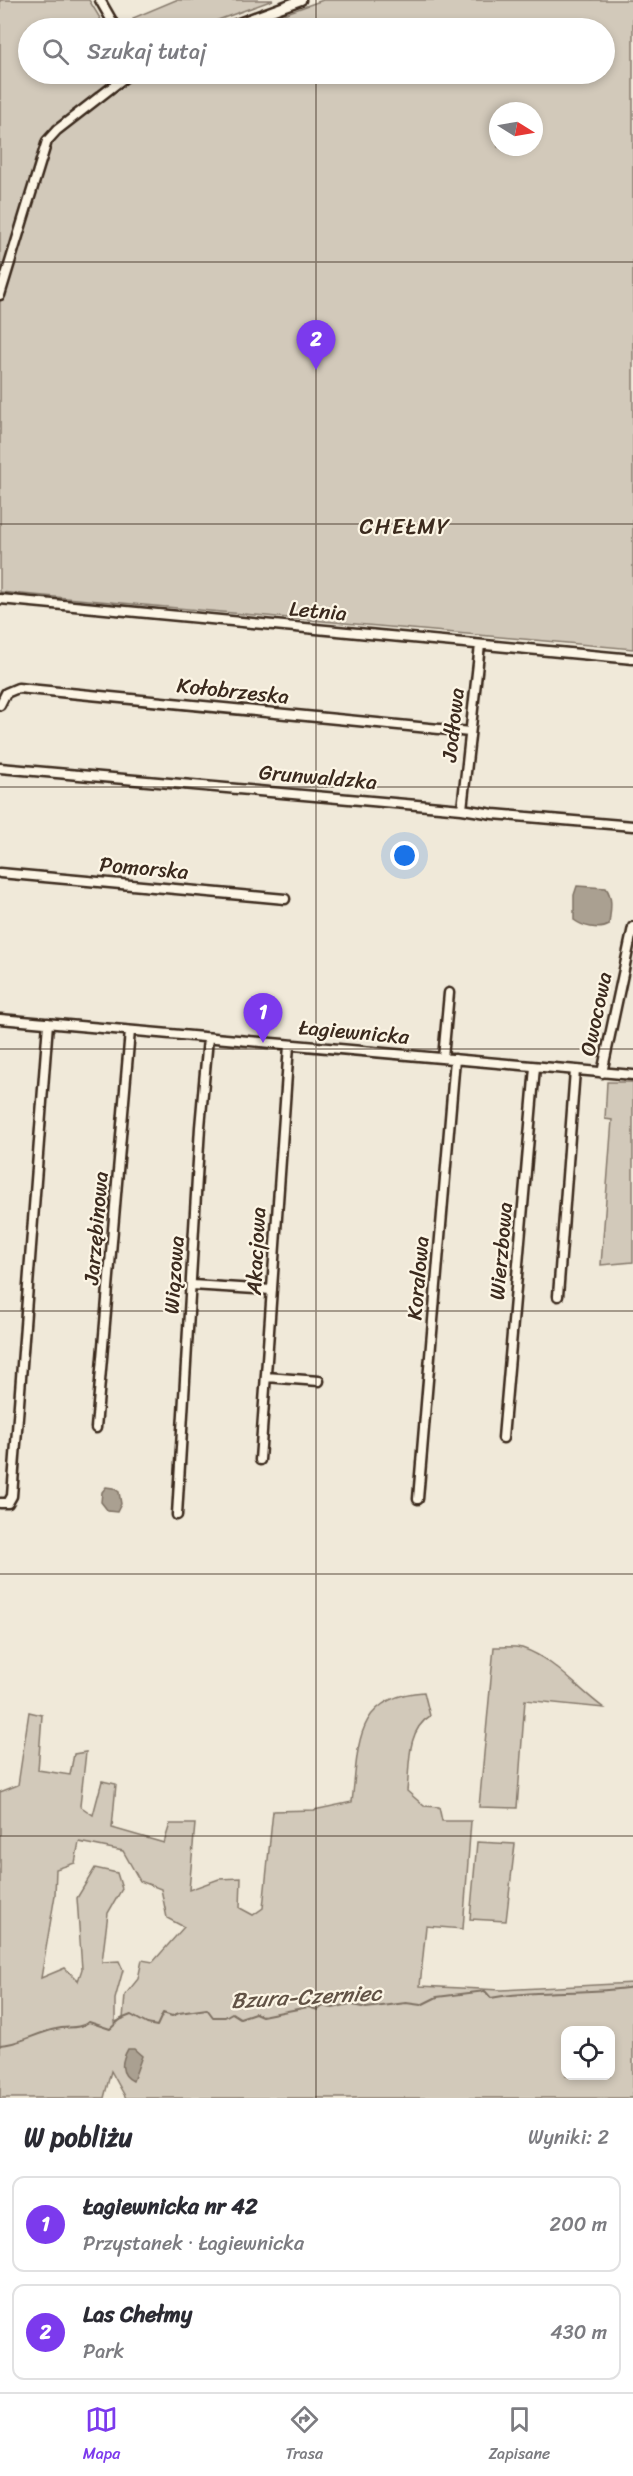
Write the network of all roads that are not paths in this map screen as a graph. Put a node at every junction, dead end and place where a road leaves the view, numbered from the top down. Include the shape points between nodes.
1 (100, 0) edge
2 (301, 0) edge
3 (110, 18) edge
4 (252, 18) edge
5 (116, 84) edge
6 (0, 295) edge
7 (0, 599) edge
8 (480, 645) junction
9 (633, 659) edge
10 (0, 705) edge
11 (470, 732) junction
12 (0, 768) edge
13 (462, 809) junction
14 (633, 826) edge
15 (0, 873) edge
16 (285, 899) dead end
17 (633, 927) edge
18 (450, 993) dead end
19 (0, 1019) edge
20 (48, 1023) junction
21 (130, 1031) junction
22 (208, 1038) junction
23 (289, 1045) junction
24 (443, 1058) junction
25 (455, 1059) junction
26 (535, 1067) junction
27 (575, 1070) junction
28 (602, 1072) junction
29 (633, 1075) edge
30 (192, 1285) junction
31 (272, 1290) junction
32 (558, 1296) dead end
33 (266, 1377) junction
34 (319, 1381) dead end
35 (96, 1428) dead end
36 (504, 1438) dead end
37 (260, 1460) dead end
38 (417, 1500) dead end
39 (0, 1503) edge
40 (177, 1515) dead end

1 - 3 street
2 - 4 street
5 - 6 street via 47,141
7 - 8 street, Letnia
8 - 9 street, Letnia
8 - 11 street, Jodłowa
10 - 11 street, Kołobrzeska via 6,693 18,688
11 - 13 street, Jodłowa
12 - 13 street, Grunwaldzka
13 - 14 street, Grunwaldzka
15 - 16 street, Pomorska
17 - 28 street, Owocowa
18 - 24 street
19 - 20 street, Łagiewnicka
20 - 21 street, Łagiewnicka
20 - 39 street via 12,1496 8,1503
21 - 22 street, Łagiewnicka
21 - 35 street, Jarzębinowa
22 - 23 street, Łagiewnicka
22 - 30 street, Wiązowa
23 - 24 street, Łagiewnicka
23 - 31 street, Akacjowa
24 - 25 street, Łagiewnicka
25 - 26 street, Łagiewnicka
25 - 38 street, Koralowa
26 - 27 street, Łagiewnicka
26 - 36 street, Wierzbowa
27 - 28 street, Łagiewnicka
27 - 32 street
28 - 29 street, Łagiewnicka
30 - 31 street
30 - 40 street, Wiązowa
31 - 33 street, Akacjowa
33 - 34 street
33 - 37 street, Akacjowa

